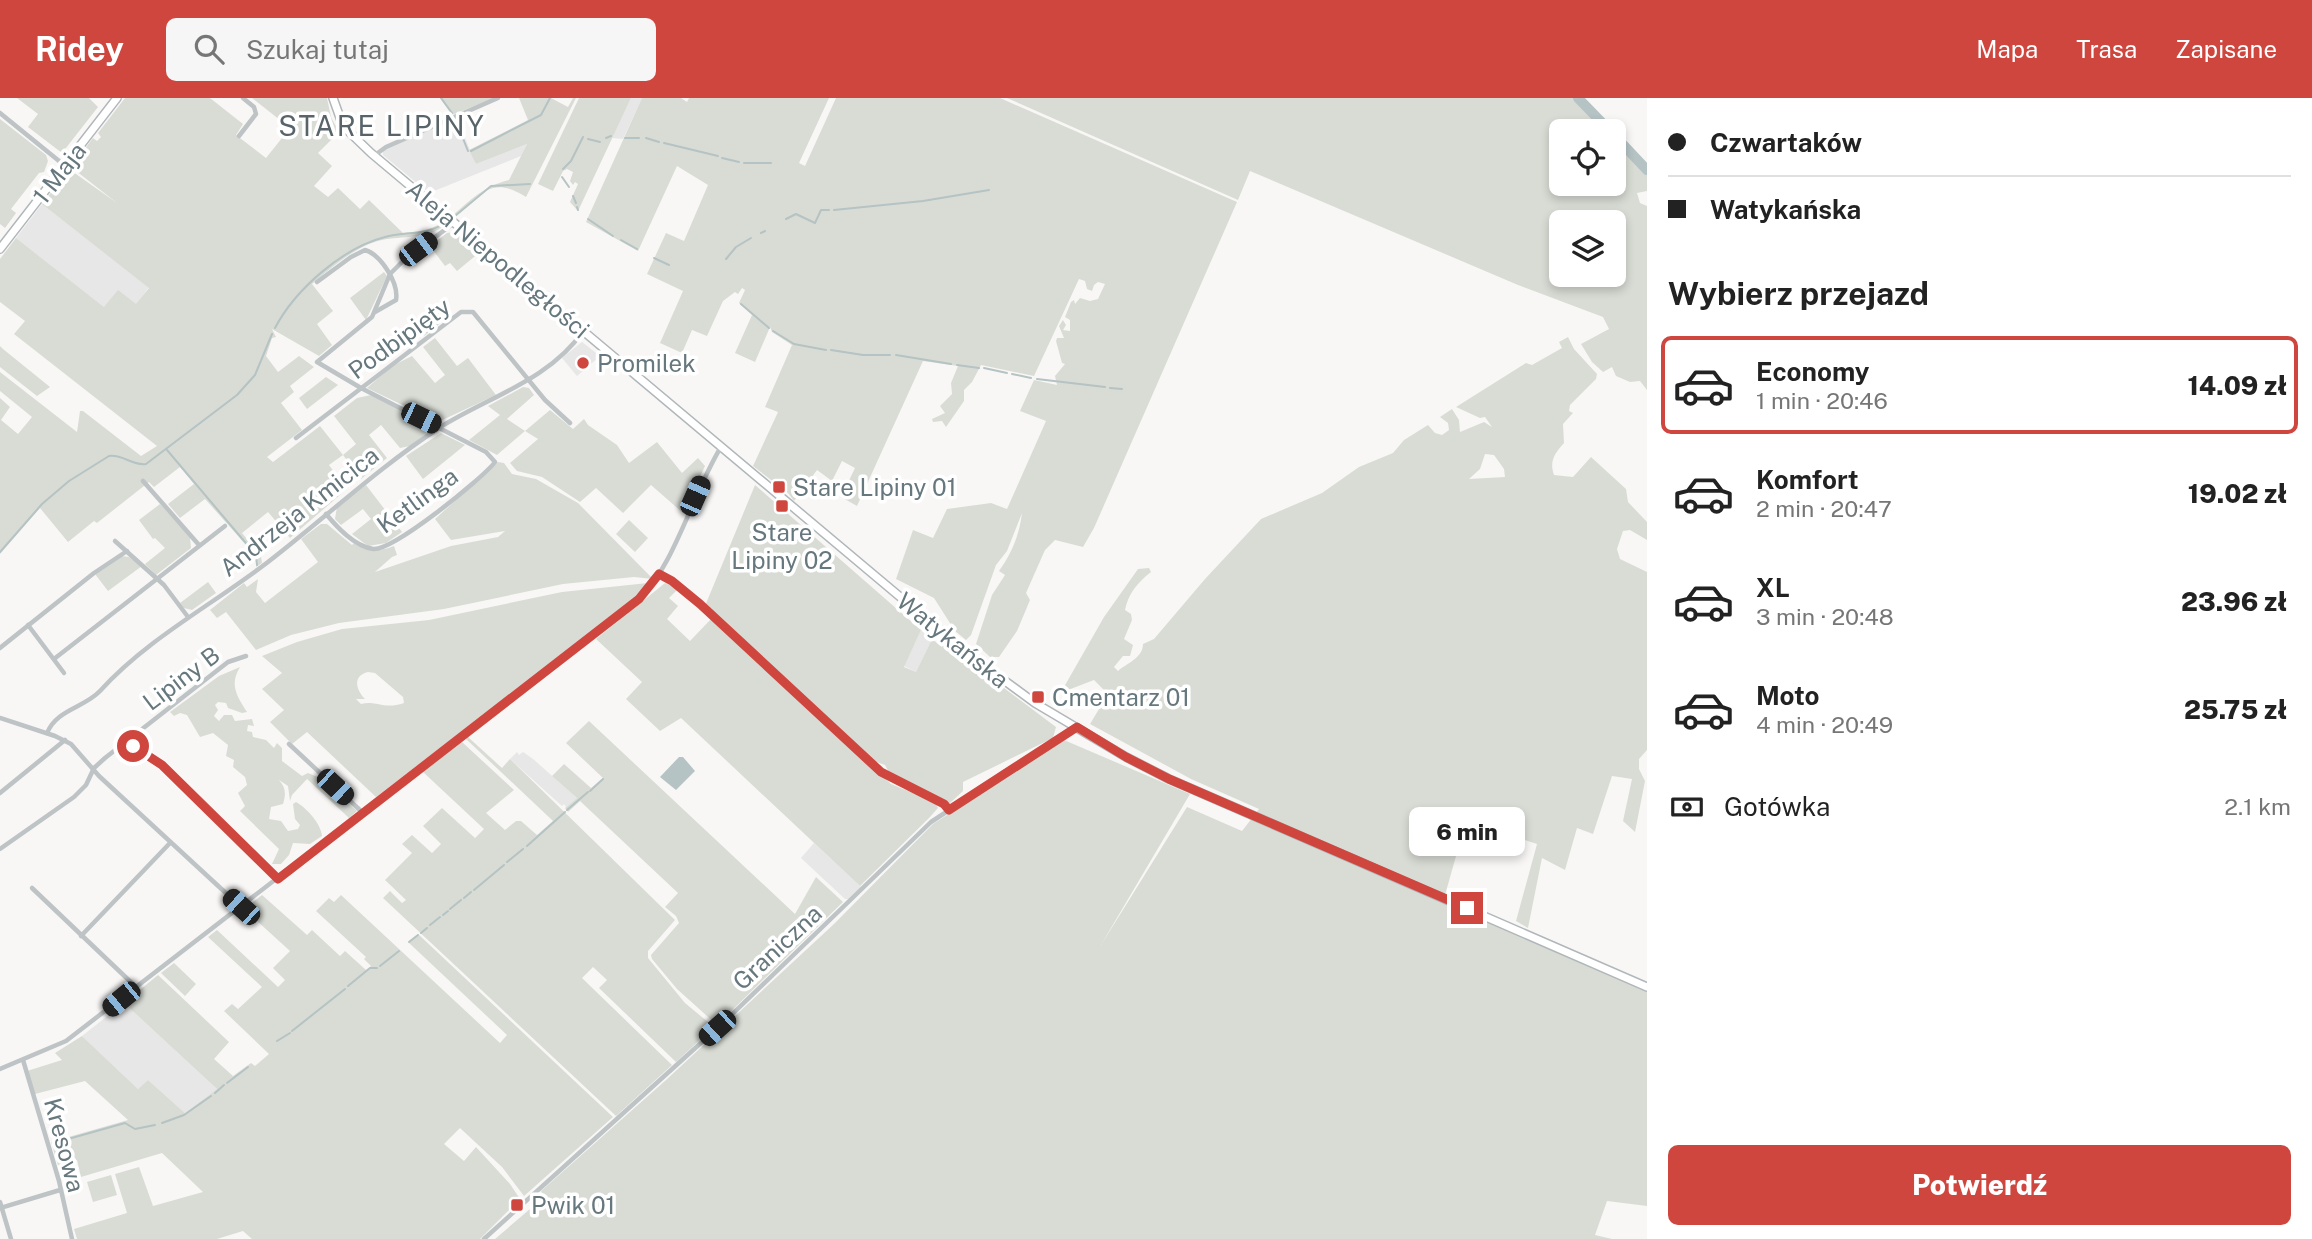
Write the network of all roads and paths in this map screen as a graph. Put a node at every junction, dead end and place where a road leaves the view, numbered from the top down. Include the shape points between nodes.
1 (117, 98) edge
2 (243, 98) edge
3 (332, 98) edge
4 (498, 98) edge
5 (0, 113) edge
6 (239, 136) dead end
7 (374, 156) junction
8 (65, 166) junction
9 (454, 222) junction
10 (0, 249) edge
11 (390, 274) junction
12 (317, 282) dead end
13 (375, 312) junction
14 (583, 331) junction
15 (528, 380) junction
16 (361, 388) junction
17 (570, 423) dead end
18 (440, 427) junction
19 (296, 438) dead end
20 (721, 446) junction
21 (144, 481) dead end
22 (326, 514) junction
23 (225, 526) dead end
24 (115, 541) dead end
25 (199, 545) junction
26 (127, 551) junction
27 (871, 571) joint
28 (659, 574) junction
29 (157, 578) junction
30 (188, 617) junction
31 (28, 625) junction
32 (0, 649) edge
33 (246, 656) dead end
34 (54, 659) junction
35 (64, 673) dead end
36 (0, 718) edge
37 (1077, 727) junction
38 (47, 733) junction
39 (65, 740) junction
40 (128, 740) junction
41 (289, 744) dead end
42 (94, 768) junction
43 (0, 793) edge
44 (949, 810) junction
45 (362, 812) junction
46 (170, 843) junction
47 (0, 849) edge
48 (278, 879) junction
49 (32, 888) dead end
50 (241, 907) junction
51 (81, 936) junction
52 (136, 987) junction
53 (1647, 988) edge
54 (23, 1060) junction
55 (0, 1061) edge
56 (2, 1069) edge
57 (60, 1190) junction
58 (1, 1206) edge
59 (11, 1239) edge
60 (72, 1239) edge
61 (484, 1239) edge

1 - 8 street, 1 Maja
2 - 6 street via 256,114
3 - 7 street, Aleja Niepodległości via 343,126
4 - 7 street via 386,146
5 - 8 street
7 - 9 street, Aleja Niepodległości
8 - 10 street, 1 Maja
9 - 11 street
9 - 14 street, Aleja Niepodległości
11 - 12 street via 365,250
11 - 13 street
11 - 13 street via 397,296 388,307
13 - 16 street via 317,362
14 - 15 street, Andrzeja Kmicica via 574,345
14 - 20 street, Aleja Niepodległości
15 - 16 street, Podbipięty via 467,310
15 - 17 street, Podbipięty
15 - 18 street, Andrzeja Kmicica
16 - 18 street
16 - 19 street, Podbipięty
18 - 22 street, Andrzeja Kmicica
18 - 22 street, Ketlinga via 495,459 407,535 374,549 338,528
20 - 27 street, Aleja Niepodległości
20 - 28 street
21 - 25 street
22 - 30 street, Andrzeja Kmicica
23 - 25 street
24 - 26 street
25 - 29 street
26 - 29 street
26 - 31 street
27 - 37 street, Watykańska via 992,673
28 - 44 street via 700,604 881,772
28 - 45 street via 639,599
29 - 30 street
29 - 34 street
30 - 38 street, Andrzeja Kmicica via 91,698 55,719
31 - 32 street
31 - 34 street
33 - 40 street, Lipiny B via 228,662
34 - 35 street
36 - 38 street
37 - 44 street, Graniczna
37 - 53 street, Watykańska via 1169,779
38 - 39 street
39 - 42 street
39 - 43 street
40 - 42 street, Lipiny B
40 - 48 street via 162,765
41 - 45 street
42 - 46 street
42 - 47 street, Lipiny B via 74,797
44 - 61 street, Graniczna via 928,824 723,1023
45 - 48 street
46 - 50 street
46 - 51 street
48 - 50 street
49 - 51 street
50 - 52 street
51 - 52 street
52 - 54 street via 66,1041
54 - 56 street
54 - 57 street, Kresowa
55 - 56 street
57 - 58 street
57 - 60 street, Kresowa
58 - 59 street

